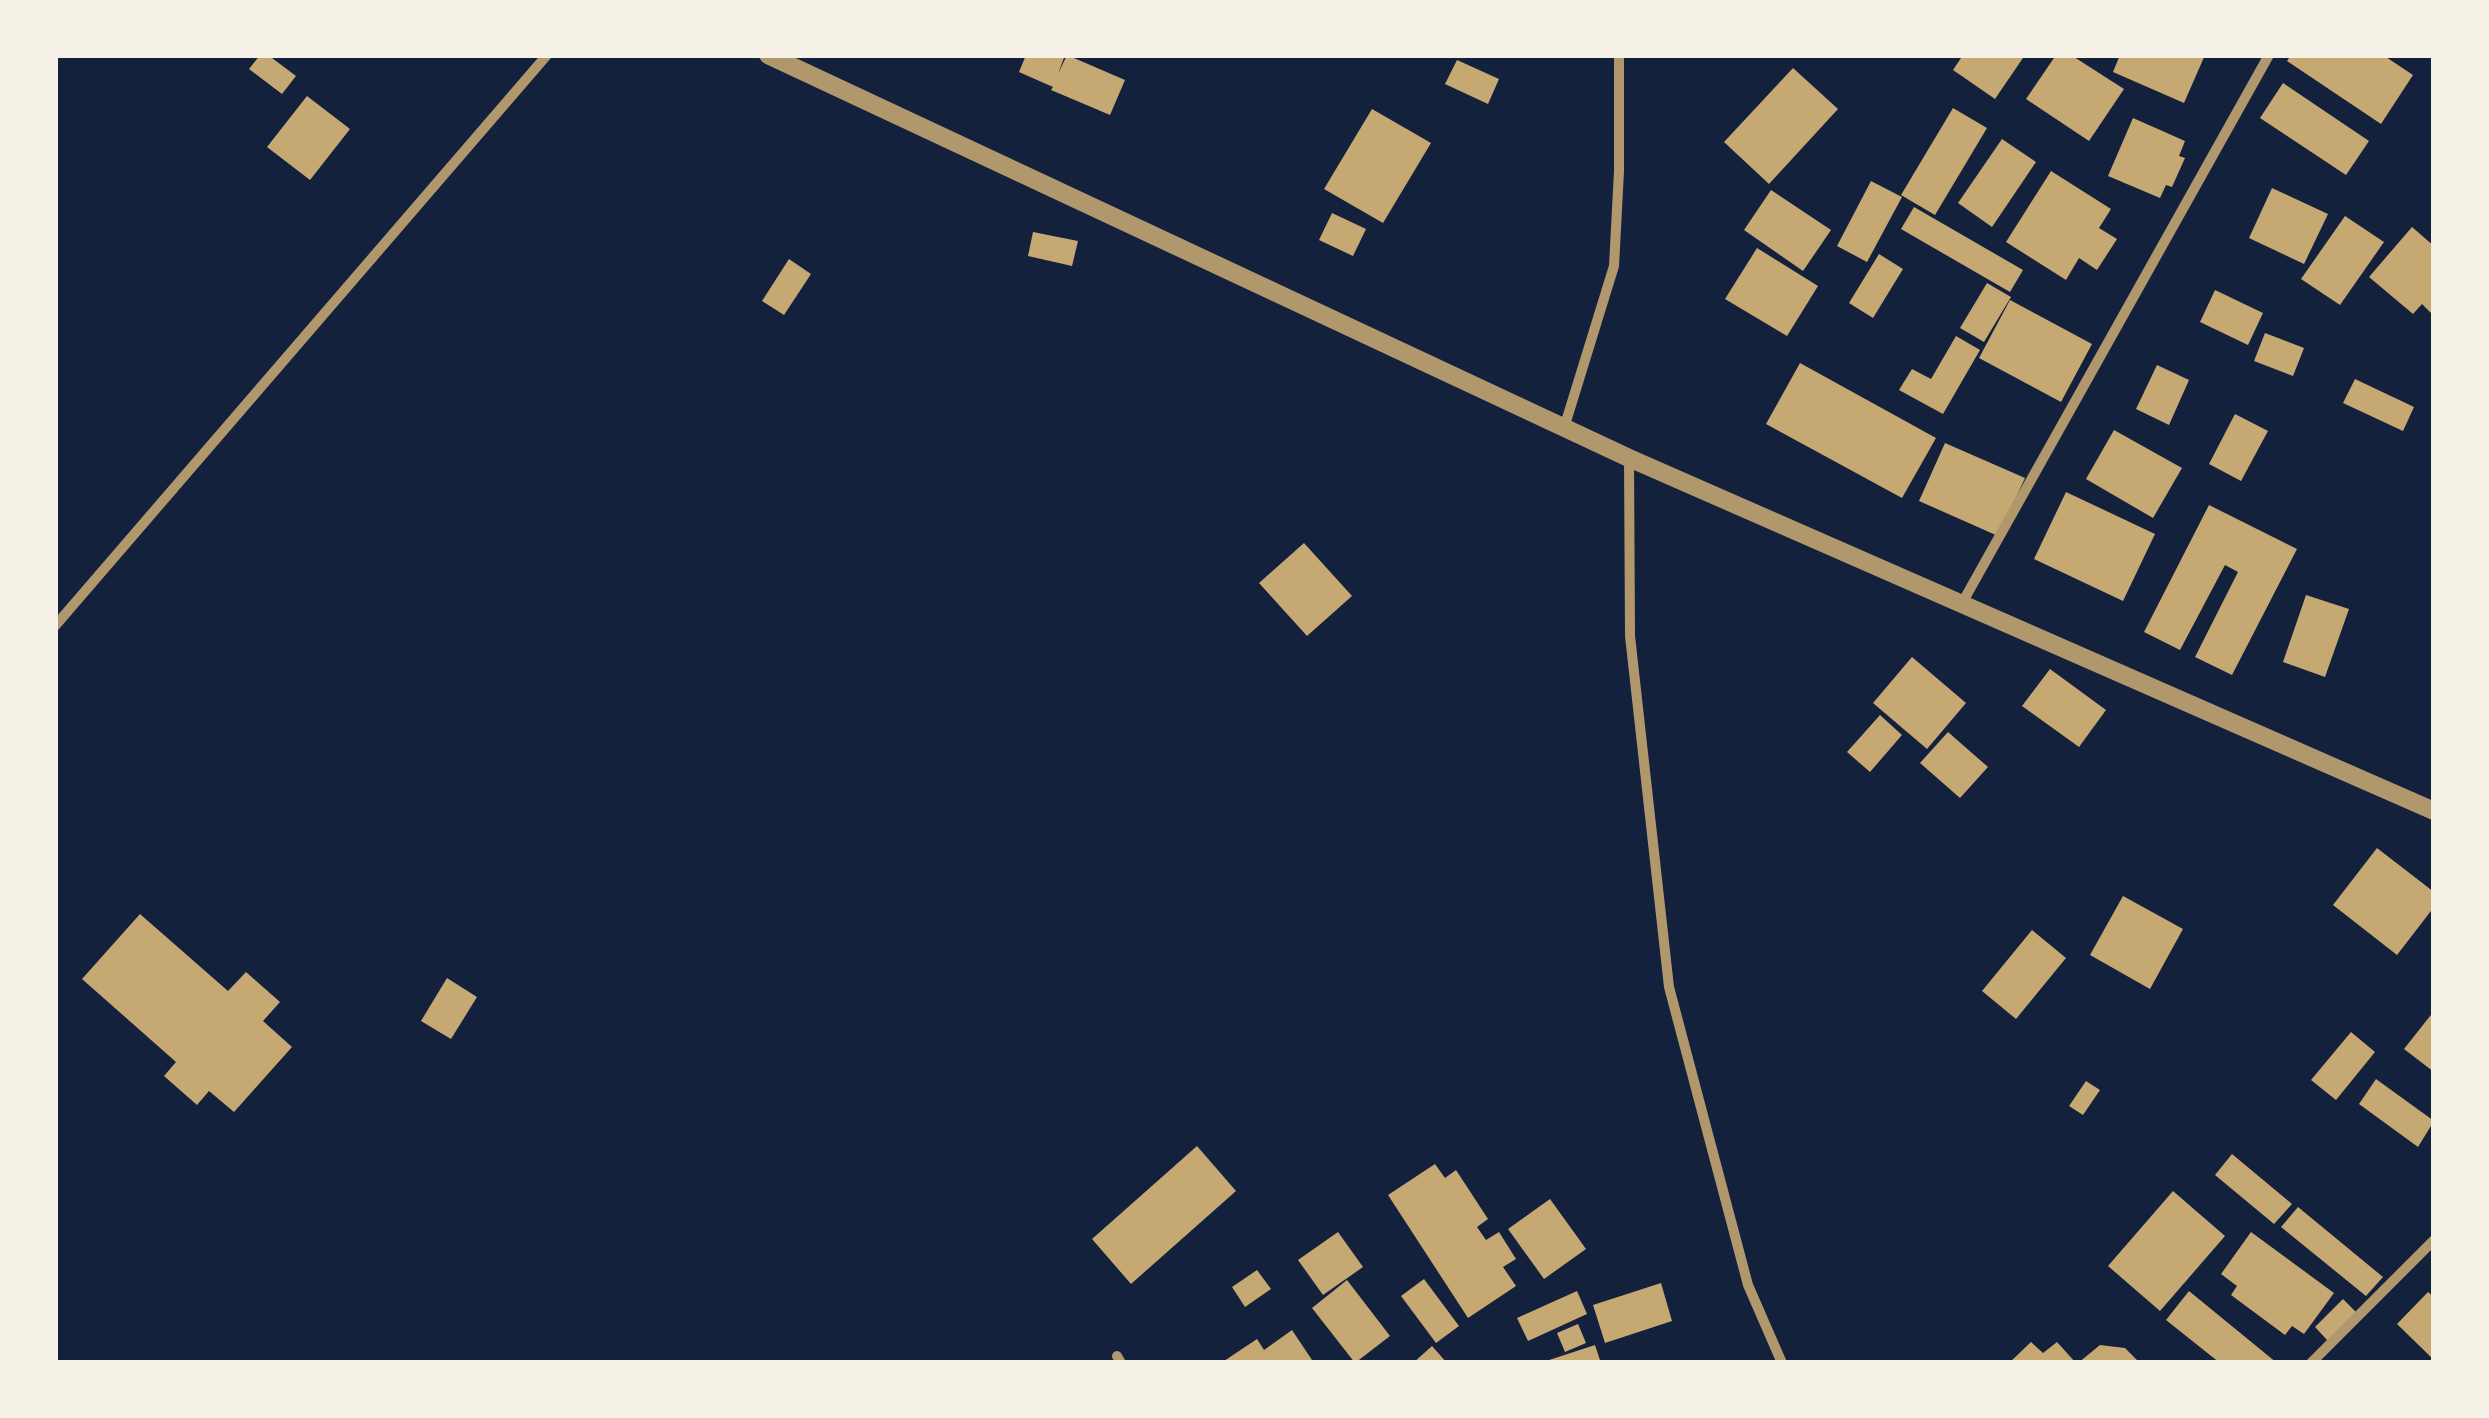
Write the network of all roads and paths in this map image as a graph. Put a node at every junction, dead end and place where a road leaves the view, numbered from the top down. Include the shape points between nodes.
1 (547, 55) edge
2 (768, 55) edge
3 (1619, 55) edge
4 (2269, 55) edge
5 (1564, 428) junction
6 (1629, 458) junction
7 (1960, 606) junction
8 (55, 626) edge
9 (2434, 811) edge
10 (2434, 1240) edge
11 (1782, 1363) edge
12 (2312, 1363) edge

1 - 8 street
2 - 5 street
3 - 5 street via 1614,266
4 - 7 street
5 - 6 street
6 - 7 street
6 - 11 street via 1630,636 1669,987 1748,1285
7 - 9 street
10 - 12 street

